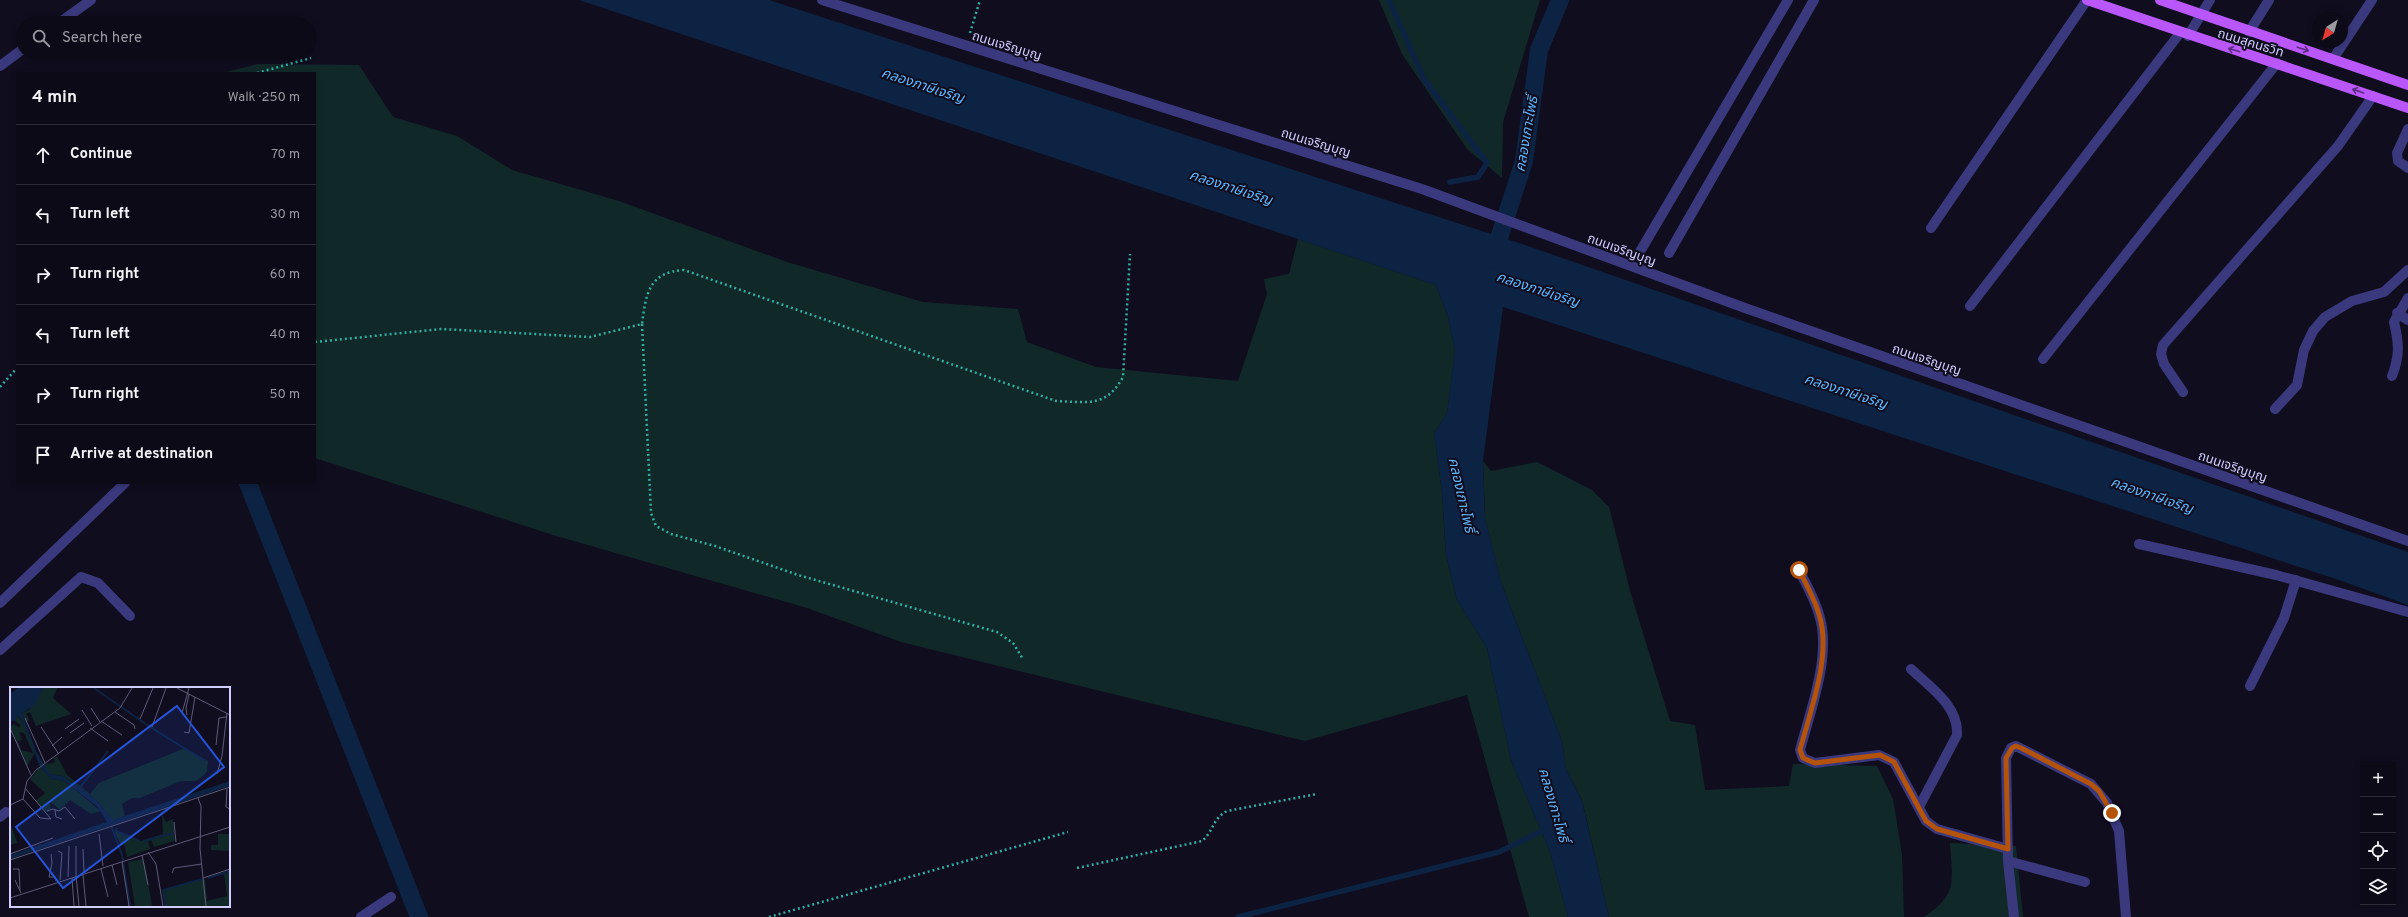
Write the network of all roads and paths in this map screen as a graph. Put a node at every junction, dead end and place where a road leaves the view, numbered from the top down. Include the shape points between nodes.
1 (91, 0) edge
2 (822, 0) edge
3 (980, 0) edge
4 (1788, 0) edge
5 (1814, 0) edge
6 (2087, 0) edge
7 (2160, 0) edge
8 (2210, 0) edge
9 (2269, 0) edge
10 (2372, 0) edge
11 (2201, 14) junction
12 (69, 16) edge
13 (2249, 32) junction
14 (2184, 34) junction
15 (971, 47) junction
16 (16, 54) edge
17 (2333, 59) junction
18 (304, 60) edge
19 (2277, 63) junction
20 (0, 66) edge
21 (261, 72) edge
22 (2408, 85) edge
23 (2373, 96) junction
24 (2408, 108) edge
25 (2408, 129) edge
26 (2408, 168) edge
27 (1931, 228) dead end
28 (1669, 253) dead end
29 (1130, 254) dead end
30 (1638, 254) dead end
31 (2408, 270) edge
32 (2408, 298) edge
33 (1970, 306) dead end
34 (2397, 313) junction
35 (2408, 320) edge
36 (642, 324) junction
37 (316, 342) edge
38 (2043, 359) dead end
39 (16, 369) edge
40 (2392, 376) dead end
41 (0, 386) edge
42 (2184, 392) dead end
43 (2275, 409) dead end
44 (124, 484) edge
45 (2408, 541) edge
46 (2139, 544) dead end
47 (1799, 570) dead end
48 (2296, 580) junction
49 (0, 603) edge
50 (2408, 612) edge
51 (130, 616) dead end
52 (0, 650) edge
53 (1023, 659) dead end
54 (1911, 669) dead end
55 (2250, 686) dead end
56 (1317, 794) dead end
57 (1918, 807) junction
58 (1068, 832) dead end
59 (2008, 849) junction
60 (2008, 861) junction
61 (1077, 868) dead end
62 (2085, 882) dead end
63 (391, 897) dead end
64 (361, 917) edge
65 (770, 917) edge
66 (2014, 917) edge
67 (2126, 917) edge

1 - 12 street
2 - 15 street, ถนนเจริญบุญ
3 - 15 path via 970,31
4 - 30 street
5 - 28 street
6 - 14 main road, ถนนสุคนธวิท
6 - 27 street
7 - 11 main road, ถนนสุคนธวิท
8 - 11 street
9 - 13 street
10 - 17 street
11 - 13 main road, ถนนสุคนธวิท
11 - 14 street
13 -> 17 main road, ถนนสุคนธวิท
19 -> 14 main road, ถนนสุคนธวิท
14 - 33 street
15 - 45 street, ถนนเจริญบุญ via 1422,189 1745,308
16 - 20 street
17 - 22 main road, ถนนสุคนธวิท
18 - 21 path
23 -> 19 main road, ถนนสุคนธวิท
19 - 38 street
23 - 24 main road, ถนนสุคนธวิท
23 - 42 street via 2338,146 2163,345 2160,354 2164,364
25 - 26 street via 2397,153 2398,161
29 - 36 path via 1123,377 1115,392 1102,400 1056,401 684,270 669,271 654,281 645,301
31 - 43 street via 2384,292 2352,301 2325,317 2313,331 2304,350 2297,385
32 - 34 street
34 - 35 street
34 - 40 street via 2394,322 2400,345
36 - 37 path via 590,337 441,329
36 - 53 path via 651,513 656,526 671,534 715,546 798,575 996,632 1013,643
39 - 41 path
44 - 49 street
46 - 48 street
47 - 57 street via 1815,600 1822,632 1820,673 1800,750 1803,758 1815,763 1880,755 1894,762
48 - 50 street
48 - 55 street via 2284,618
51 - 52 street via 98,583 81,577
54 - 57 street via 1948,705 1958,724 1957,735
56 - 61 path via 1227,811 1218,815 1208,836 1202,841
57 - 59 street via 1926,821 1937,829
58 - 65 path
59 - 60 street
59 - 67 street via 2006,758 2016,746 2091,784 2107,803 2119,831
60 - 62 street
60 - 66 street
63 - 64 street

